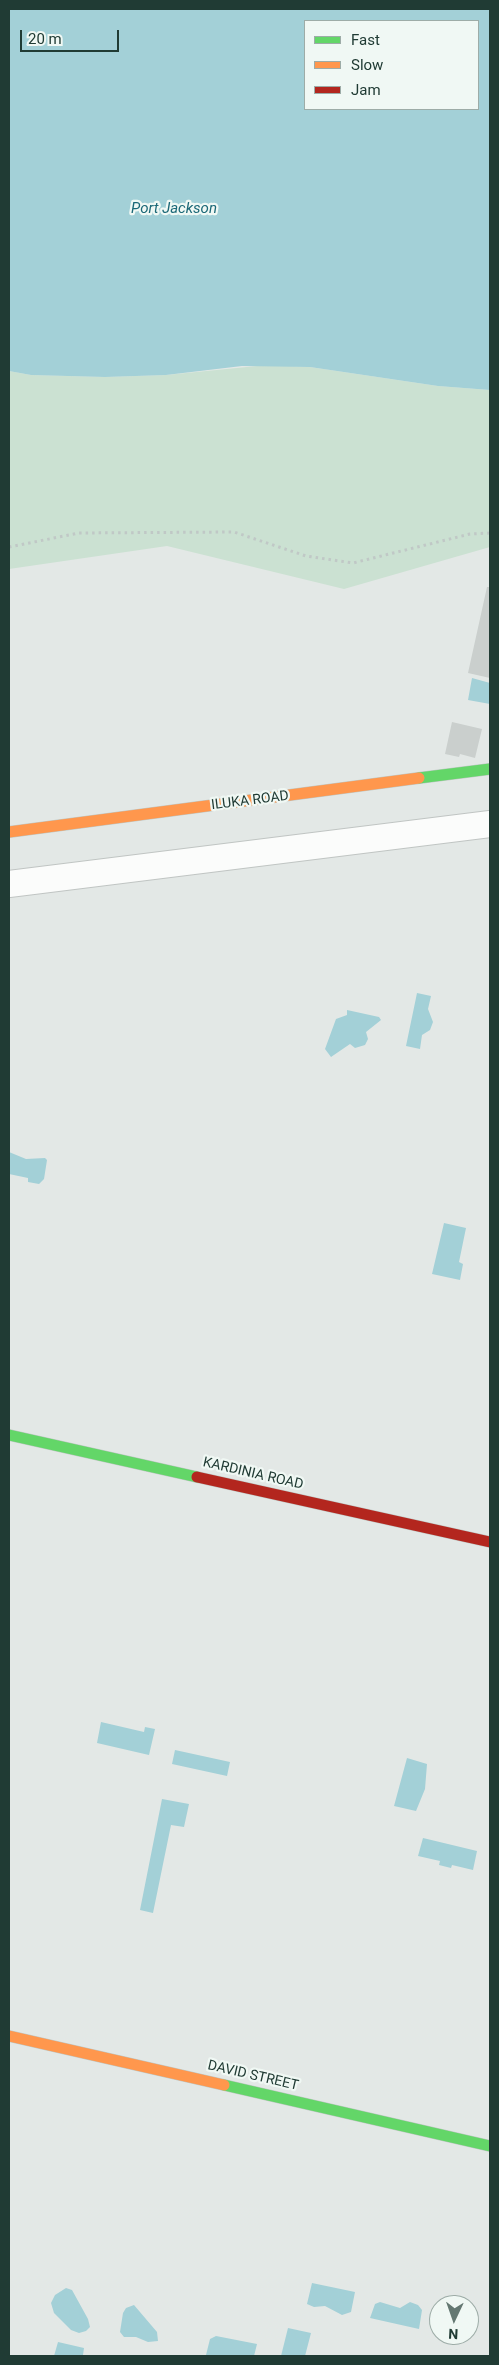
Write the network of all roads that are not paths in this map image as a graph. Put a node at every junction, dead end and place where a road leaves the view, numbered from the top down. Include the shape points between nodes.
1 (490, 769) edge
2 (490, 824) edge
3 (9, 832) edge
4 (9, 884) edge
5 (9, 1436) edge
6 (490, 1542) edge
7 (9, 2036) edge
8 (490, 2146) edge

1 - 3 street, ILUKA ROAD
2 - 4 street
5 - 6 street, KARDINIA ROAD
7 - 8 street, DAVID STREET

